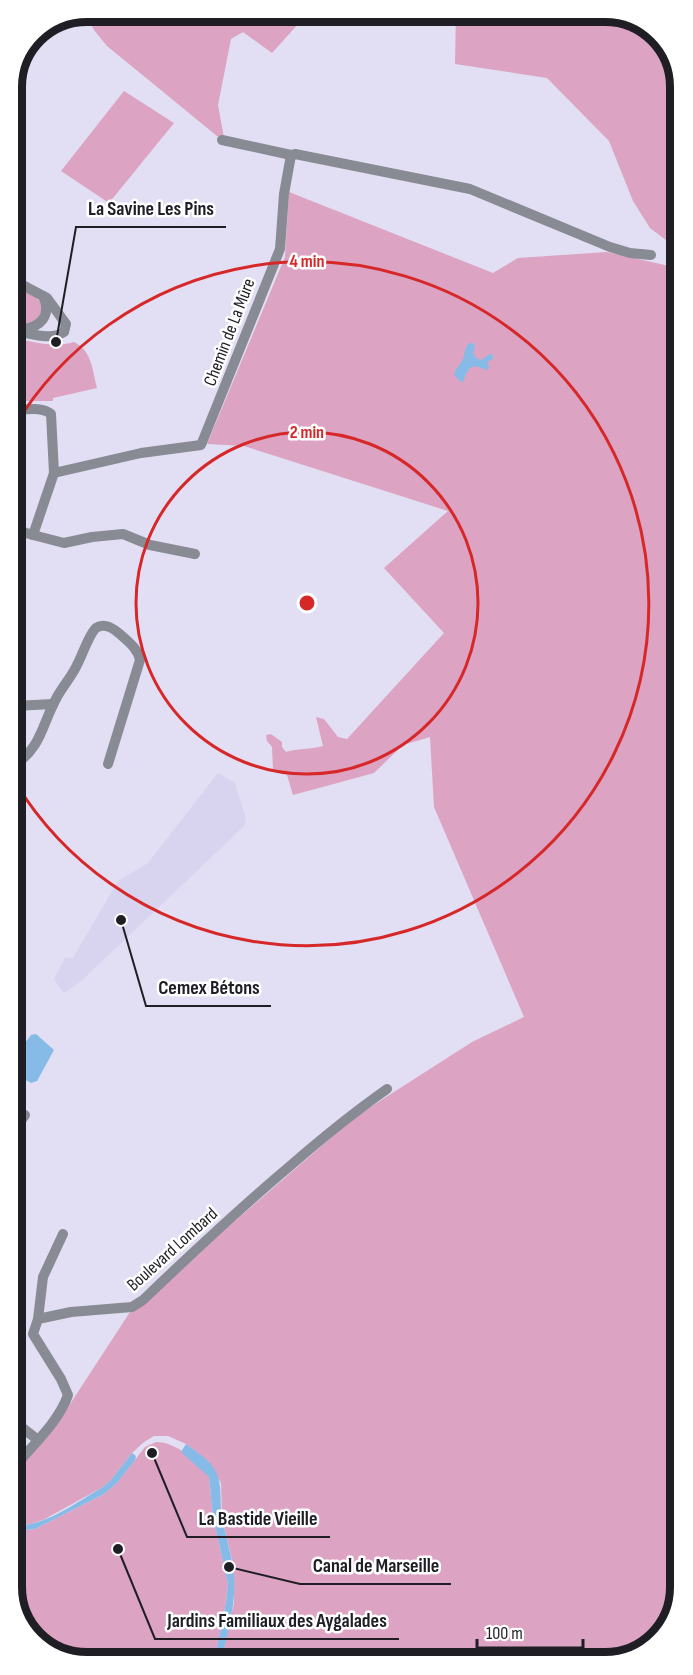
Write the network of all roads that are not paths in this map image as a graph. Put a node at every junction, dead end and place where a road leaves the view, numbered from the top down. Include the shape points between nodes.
1 (222, 140) dead end
2 (291, 155) junction
3 (651, 255) dead end
4 (23, 285) edge
5 (41, 293) junction
6 (23, 329) edge
7 (23, 331) edge
8 (23, 410) edge
9 (54, 473) junction
10 (23, 532) edge
11 (33, 535) junction
12 (195, 554) dead end
13 (53, 705) junction
14 (23, 706) edge
15 (23, 759) edge
16 (108, 764) dead end
17 (387, 1089) dead end
18 (25, 1115) dead end
19 (22, 1119) edge
20 (63, 1234) dead end
21 (38, 1319) junction
22 (22, 1428) edge
23 (38, 1440) junction
24 (22, 1458) edge

1 - 2 street
2 - 3 street via 470,189 610,247 630,254
2 - 9 street, Chemin de La Mûre via 280,249 201,445 141,453
4 - 5 street
5 - 6 street via 47,312 42,322
5 - 7 street via 66,324 64,332 55,336
8 - 9 street via 47,410 51,414
9 - 11 street
10 - 11 street
11 - 12 street via 64,543 123,534 150,545
13 - 14 street
13 - 15 street via 38,743
13 - 16 street via 94,630 112,627 138,652 140,660
17 - 21 street, Boulevard Lombard via 275,1179 143,1300 132,1307
18 - 19 street
20 - 21 street via 43,1277
21 - 23 street via 33,1334 68,1395
22 - 23 street
23 - 24 street

